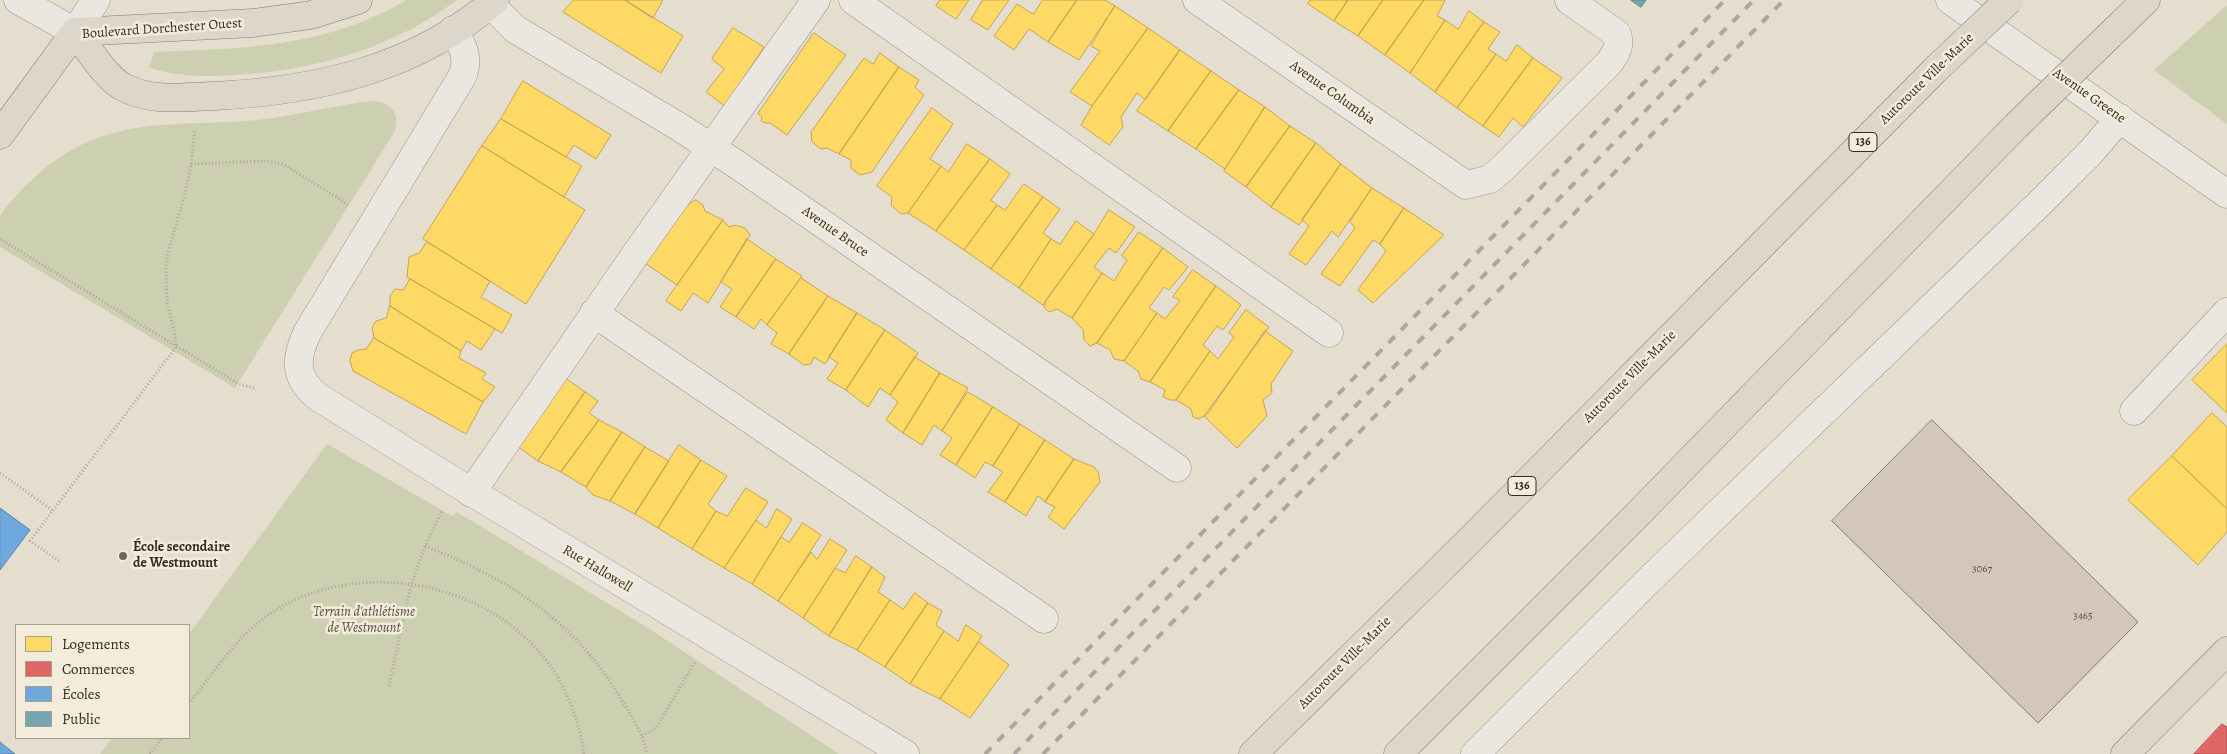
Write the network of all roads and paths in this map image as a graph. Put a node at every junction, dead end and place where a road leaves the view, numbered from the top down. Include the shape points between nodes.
1 (18, 0) edge
2 (96, 0) edge
3 (358, 0) edge
4 (816, 0) edge
5 (853, 0) edge
6 (1197, 0) edge
7 (1569, 0) edge
8 (1950, 0) edge
9 (2009, 0) edge
10 (2146, 0) edge
11 (492, 2) edge
12 (453, 30) junction
13 (75, 32) junction
14 (2120, 118) junction
15 (195, 123) dead end
16 (0, 134) edge
17 (711, 147) junction
18 (191, 164) junction
19 (2227, 194) edge
20 (353, 208) dead end
21 (0, 239) edge
22 (2227, 312) edge
23 (594, 313) junction
24 (1328, 333) dead end
25 (176, 347) junction
26 (254, 388) dead end
27 (2134, 411) dead end
28 (1177, 468) dead end
29 (0, 473) edge
30 (471, 492) junction
31 (443, 508) dead end
32 (52, 510) junction
33 (425, 546) junction
34 (58, 561) dead end
35 (411, 585) junction
36 (1044, 619) dead end
37 (2224, 659) edge
38 (696, 660) dead end
39 (389, 686) dead end
40 (190, 703) edge
41 (642, 736) junction
42 (161, 739) edge
43 (150, 754) edge
44 (584, 754) edge
45 (647, 754) edge
46 (905, 754) edge
47 (1253, 754) edge
48 (1398, 754) edge
49 (1474, 754) edge
50 (2125, 754) edge

1 - 13 street
2 - 13 street
3 - 13 main road, Boulevard Dorchester Ouest via 311,15 254,23
4 - 17 street
5 - 24 street
6 - 7 street, Avenue Columbia via 1466,185 1490,180 1609,64 1617,51 1620,43 1617,34
8 - 14 street, Avenue Greene
9 - 47 main road, Autoroute Ville-Marie / 136, bridge via 1936,68 1471,539
10 - 48 main road, bridge via 2016,126 1633,519
11 - 12 main road, Boulevard Dorchester Ouest
11 - 17 street, Avenue Bruce via 515,30
12 - 13 main road, Boulevard Dorchester Ouest via 404,57 344,79 271,92 170,98 144,96 114,82
12 - 30 street, Rue Hallowell via 466,54 463,75 307,333 299,356 299,373 306,386 318,397
13 - 16 main road
14 - 19 street, Avenue Greene
14 - 49 street via 2044,199 1648,581
15 - 18 path
17 - 23 street
17 - 28 street, Avenue Bruce
18 - 20 path via 267,161 283,164
18 - 25 path via 166,268 167,302
21 - 25 path
22 - 27 street
23 - 30 street
23 - 36 street
25 - 26 path via 239,384
25 - 32 path
29 - 32 path
30 - 46 street, Rue Hallowell
31 - 33 path
32 - 34 path via 30,541
33 - 35 path
33 - 41 path via 481,571 531,599 556,620 595,659
35 - 39 path
35 - 40 path via 382,582 345,585 284,606 247,632
35 - 44 path via 466,600 522,634 560,681 576,717
37 - 50 main road
38 - 41 path via 656,728
41 - 45 path
42 - 43 path

